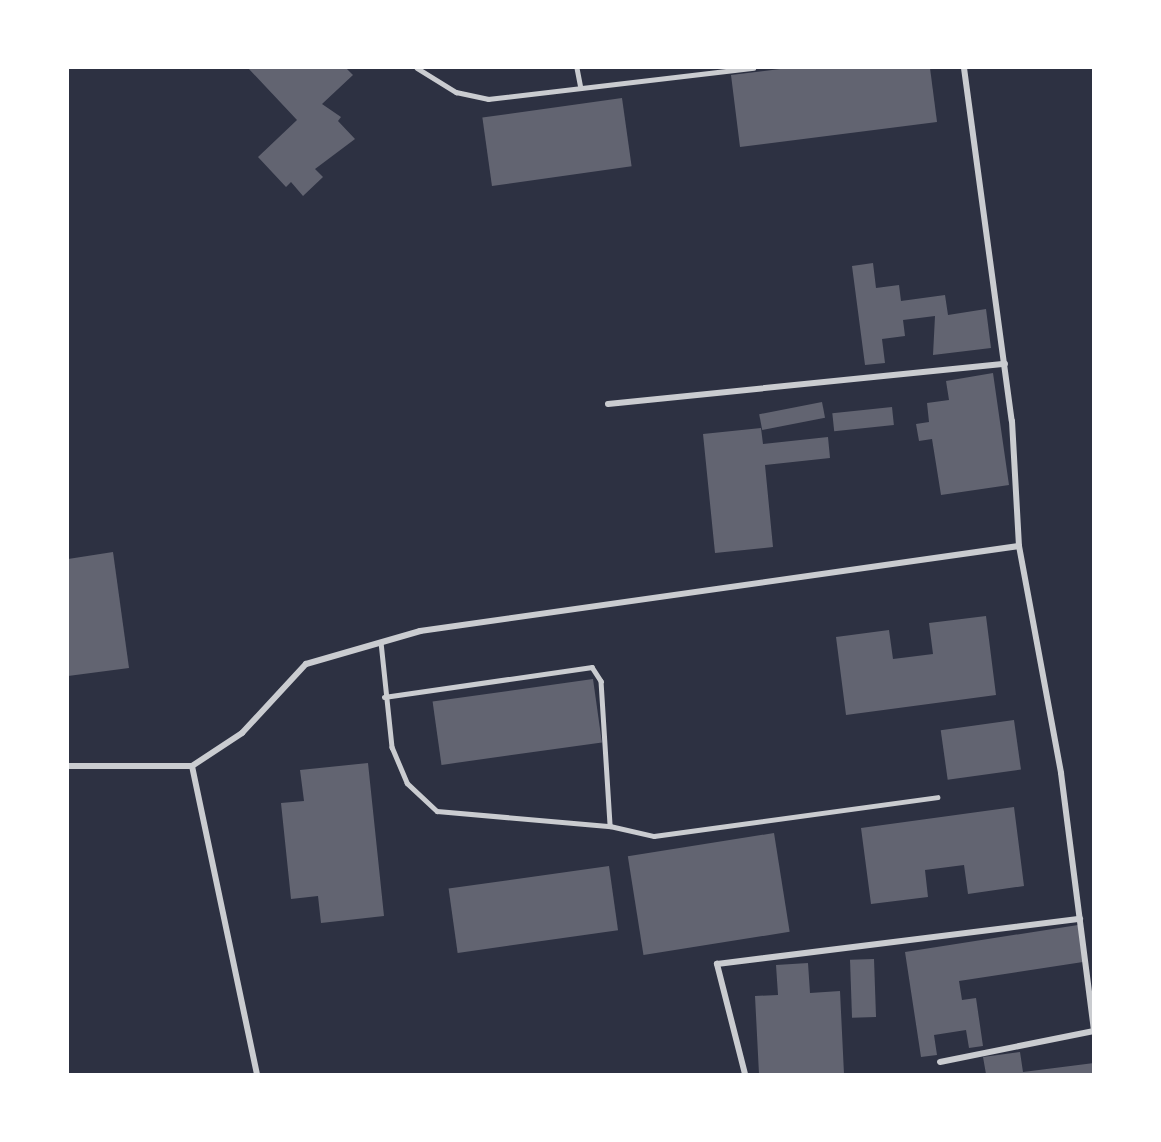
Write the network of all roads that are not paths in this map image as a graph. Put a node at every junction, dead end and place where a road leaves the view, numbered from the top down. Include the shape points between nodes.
1 (417, 68) edge
2 (577, 68) edge
3 (753, 68) edge
4 (964, 68) edge
5 (581, 88) junction
6 (1005, 364) junction
7 (608, 404) dead end
8 (1019, 546) junction
9 (381, 642) junction
10 (384, 698) junction
11 (68, 766) edge
12 (192, 766) junction
13 (937, 797) dead end
14 (610, 826) junction
15 (1080, 919) junction
16 (1094, 1030) edge
17 (940, 1062) dead end
18 (256, 1074) edge
19 (745, 1074) edge

1 - 5 lane via 474,98
2 - 5 lane
3 - 5 lane
4 - 6 street
6 - 7 street
6 - 8 street
8 - 9 street via 420,631
8 - 15 street via 1037,621
9 - 10 lane
9 - 12 street via 306,664 242,733
10 - 14 lane via 392,747 407,783 437,811
10 - 14 lane via 592,667 601,681
11 - 12 street
12 - 18 street
13 - 14 lane via 654,836
15 - 16 street
15 - 19 street via 717,964
16 - 17 street

